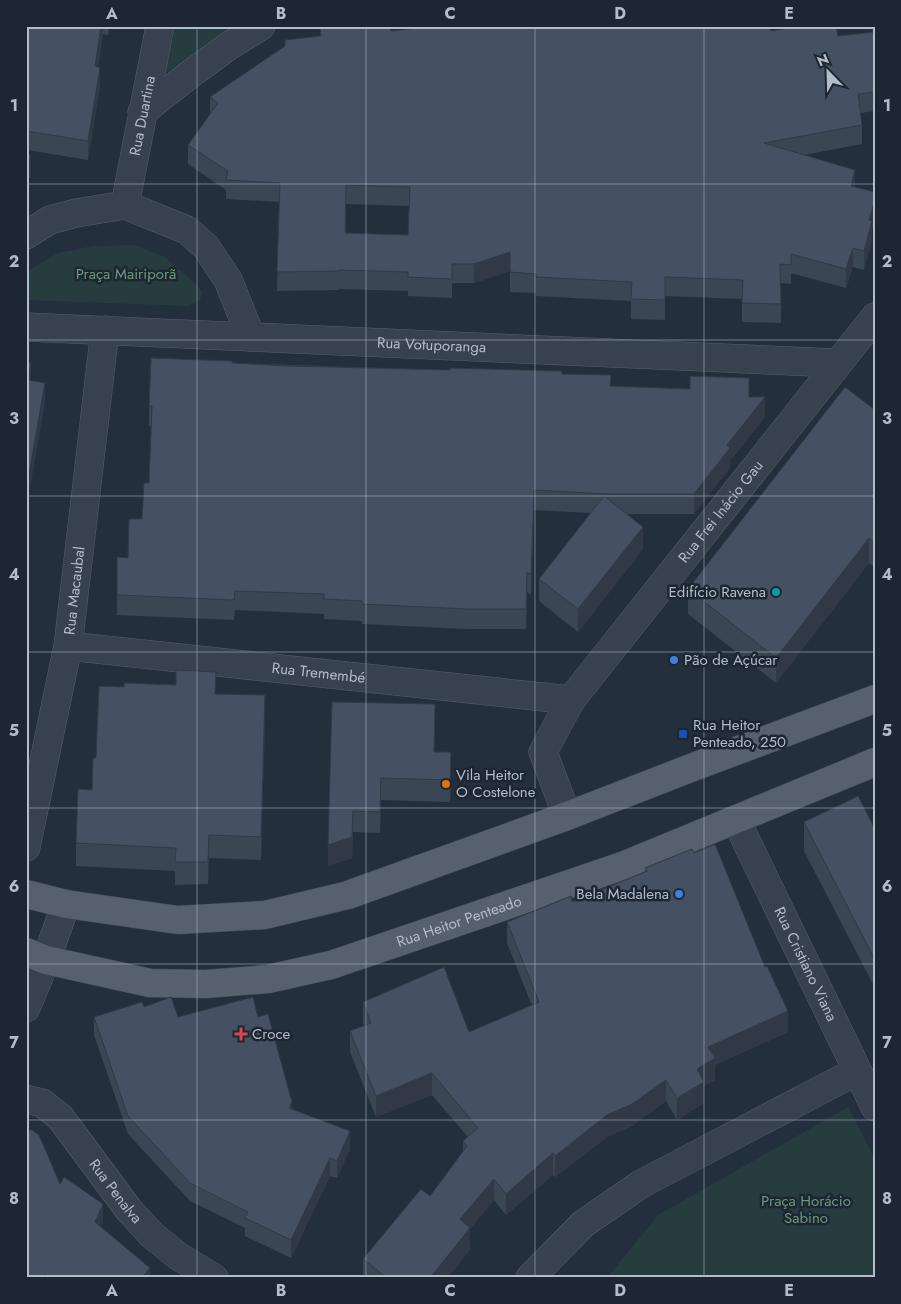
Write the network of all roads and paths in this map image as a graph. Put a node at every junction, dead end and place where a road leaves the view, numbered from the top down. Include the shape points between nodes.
1 (160, 26) edge
2 (261, 26) edge
3 (142, 112) junction
4 (125, 205) junction
5 (26, 235) edge
6 (875, 317) edge
7 (26, 327) edge
8 (105, 330) junction
9 (252, 337) junction
10 (837, 363) junction
11 (68, 646) junction
12 (571, 700) junction
13 (875, 700) edge
14 (875, 762) edge
15 (567, 816) junction
16 (736, 820) junction
17 (26, 846) edge
18 (26, 894) edge
19 (66, 904) junction
20 (36, 956) edge
21 (26, 1008) edge
22 (857, 1071) junction
23 (26, 1099) edge
24 (875, 1107) edge
25 (214, 1278) edge
26 (530, 1278) edge

1 - 3 street, Rua Duartina
2 - 3 street via 197,69
3 - 4 street, Rua Duartina
4 - 5 street via 50,220
4 - 9 street via 187,230 206,247 228,280
6 - 10 street, Rua Frei Inácio Gau
7 - 8 street, Rua Votuporanga
8 - 9 street, Rua Votuporanga
8 - 11 street, Rua Macaubal
9 - 10 street, Rua Votuporanga
10 - 12 street, Rua Frei Inácio Gau
11 - 12 street, Rua Tremembé
11 - 17 street, Rua Macaubal
12 - 15 street, Rua Frei Inácio Gau via 543,752
13 - 15 main road
14 - 16 main road, Rua Heitor Penteado
15 - 19 main road via 348,895 265,914 178,920
16 - 20 main road, Rua Heitor Penteado via 624,865 340,962 268,979 206,984 150,983
16 - 22 street, Rua Cristiano Viana
18 - 19 main road
19 - 20 street
20 - 21 street
22 - 24 street, Rua Cristiano Viana
22 - 26 street via 641,1184 584,1224
23 - 25 street, Rua Penalva via 42,1103 60,1117 129,1210 152,1235

